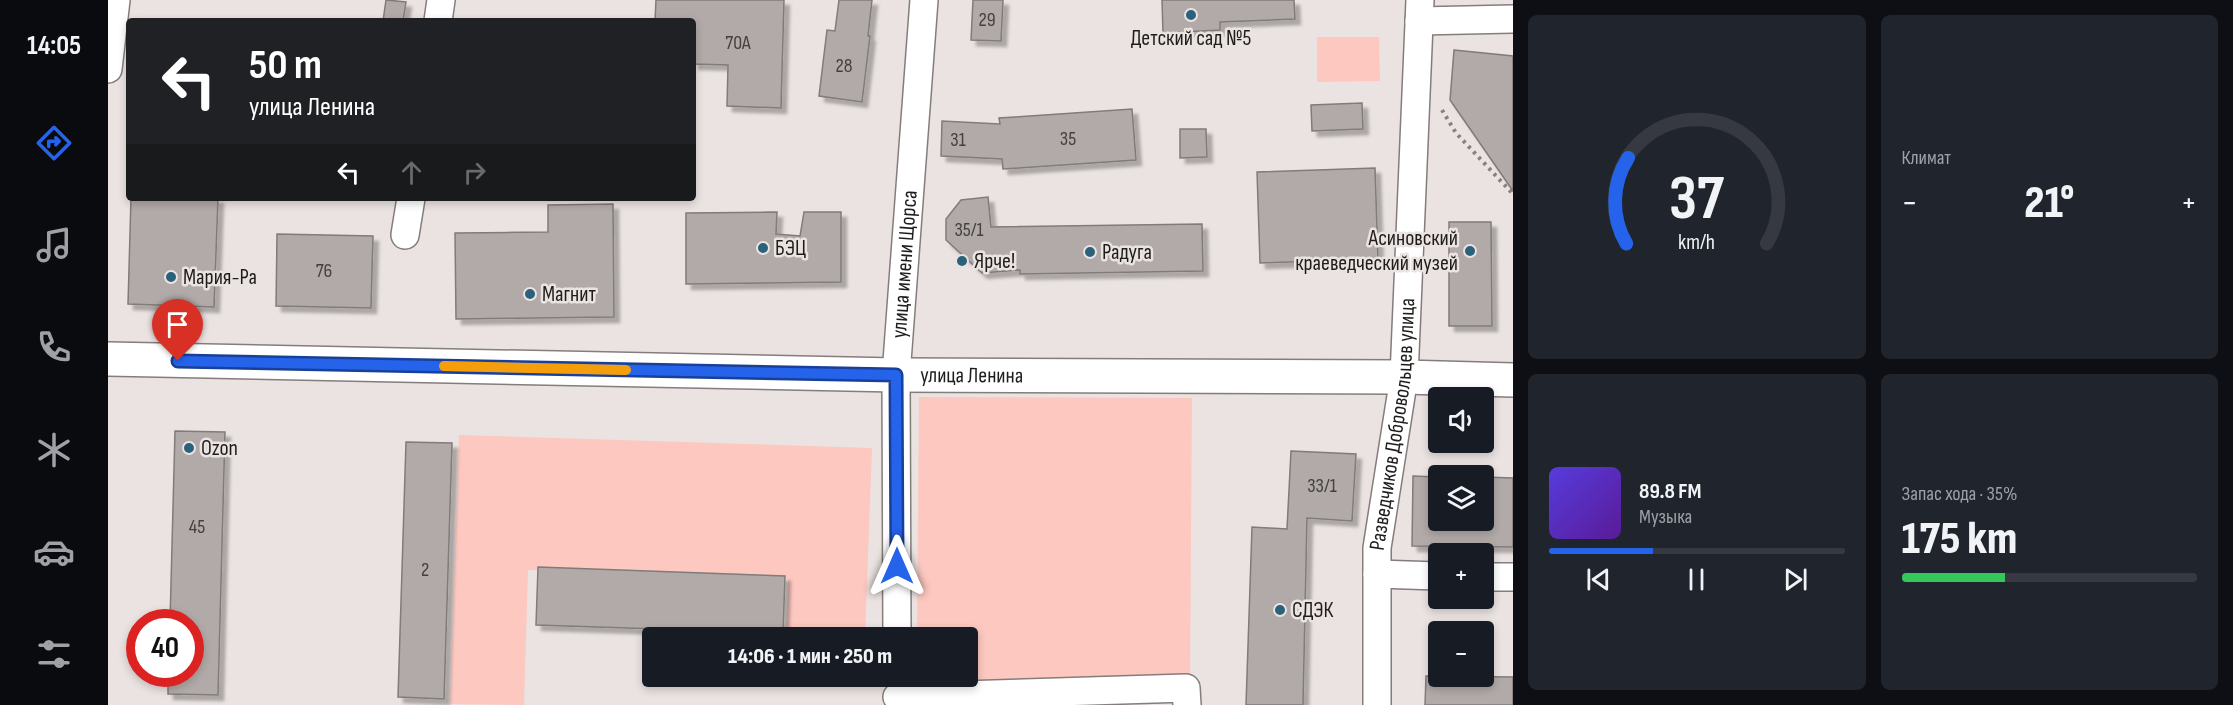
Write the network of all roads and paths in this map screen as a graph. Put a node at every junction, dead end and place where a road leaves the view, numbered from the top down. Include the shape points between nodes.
1 (116, 0) edge
2 (441, 0) edge
3 (924, 0) edge
4 (1419, 10) edge
5 (438, 18) edge
6 (1513, 19) edge
7 (108, 69) edge
8 (1439, 106) dead end
9 (1513, 194) edge
10 (411, 201) edge
11 (405, 235) dead end
12 (108, 359) edge
13 (896, 375) junction
14 (1404, 377) junction
15 (1513, 380) edge
16 (1377, 574) junction
17 (1428, 576) edge
18 (1494, 576) edge
19 (1513, 577) edge
20 (897, 627) edge
21 (897, 693) edge
22 (1187, 705) edge
23 (1377, 705) edge

1 - 7 street
2 - 5 street
3 - 13 street, улица имени Щорса
4 - 6 street
4 - 14 street, Разведчиков Добровольцев улица
8 - 9 path via 1456,134
10 - 11 street
12 - 13 main road, улица Ленина
13 - 14 main road, улица Ленина
13 - 20 street, улица имени Щорса
14 - 15 main road, улица Ленина
14 - 16 street, Разведчиков Добровольцев улица via 1377,548
16 - 17 street
16 - 23 street, Разведчиков Добровольцев улица
18 - 19 street
21 - 22 street via 1186,688

